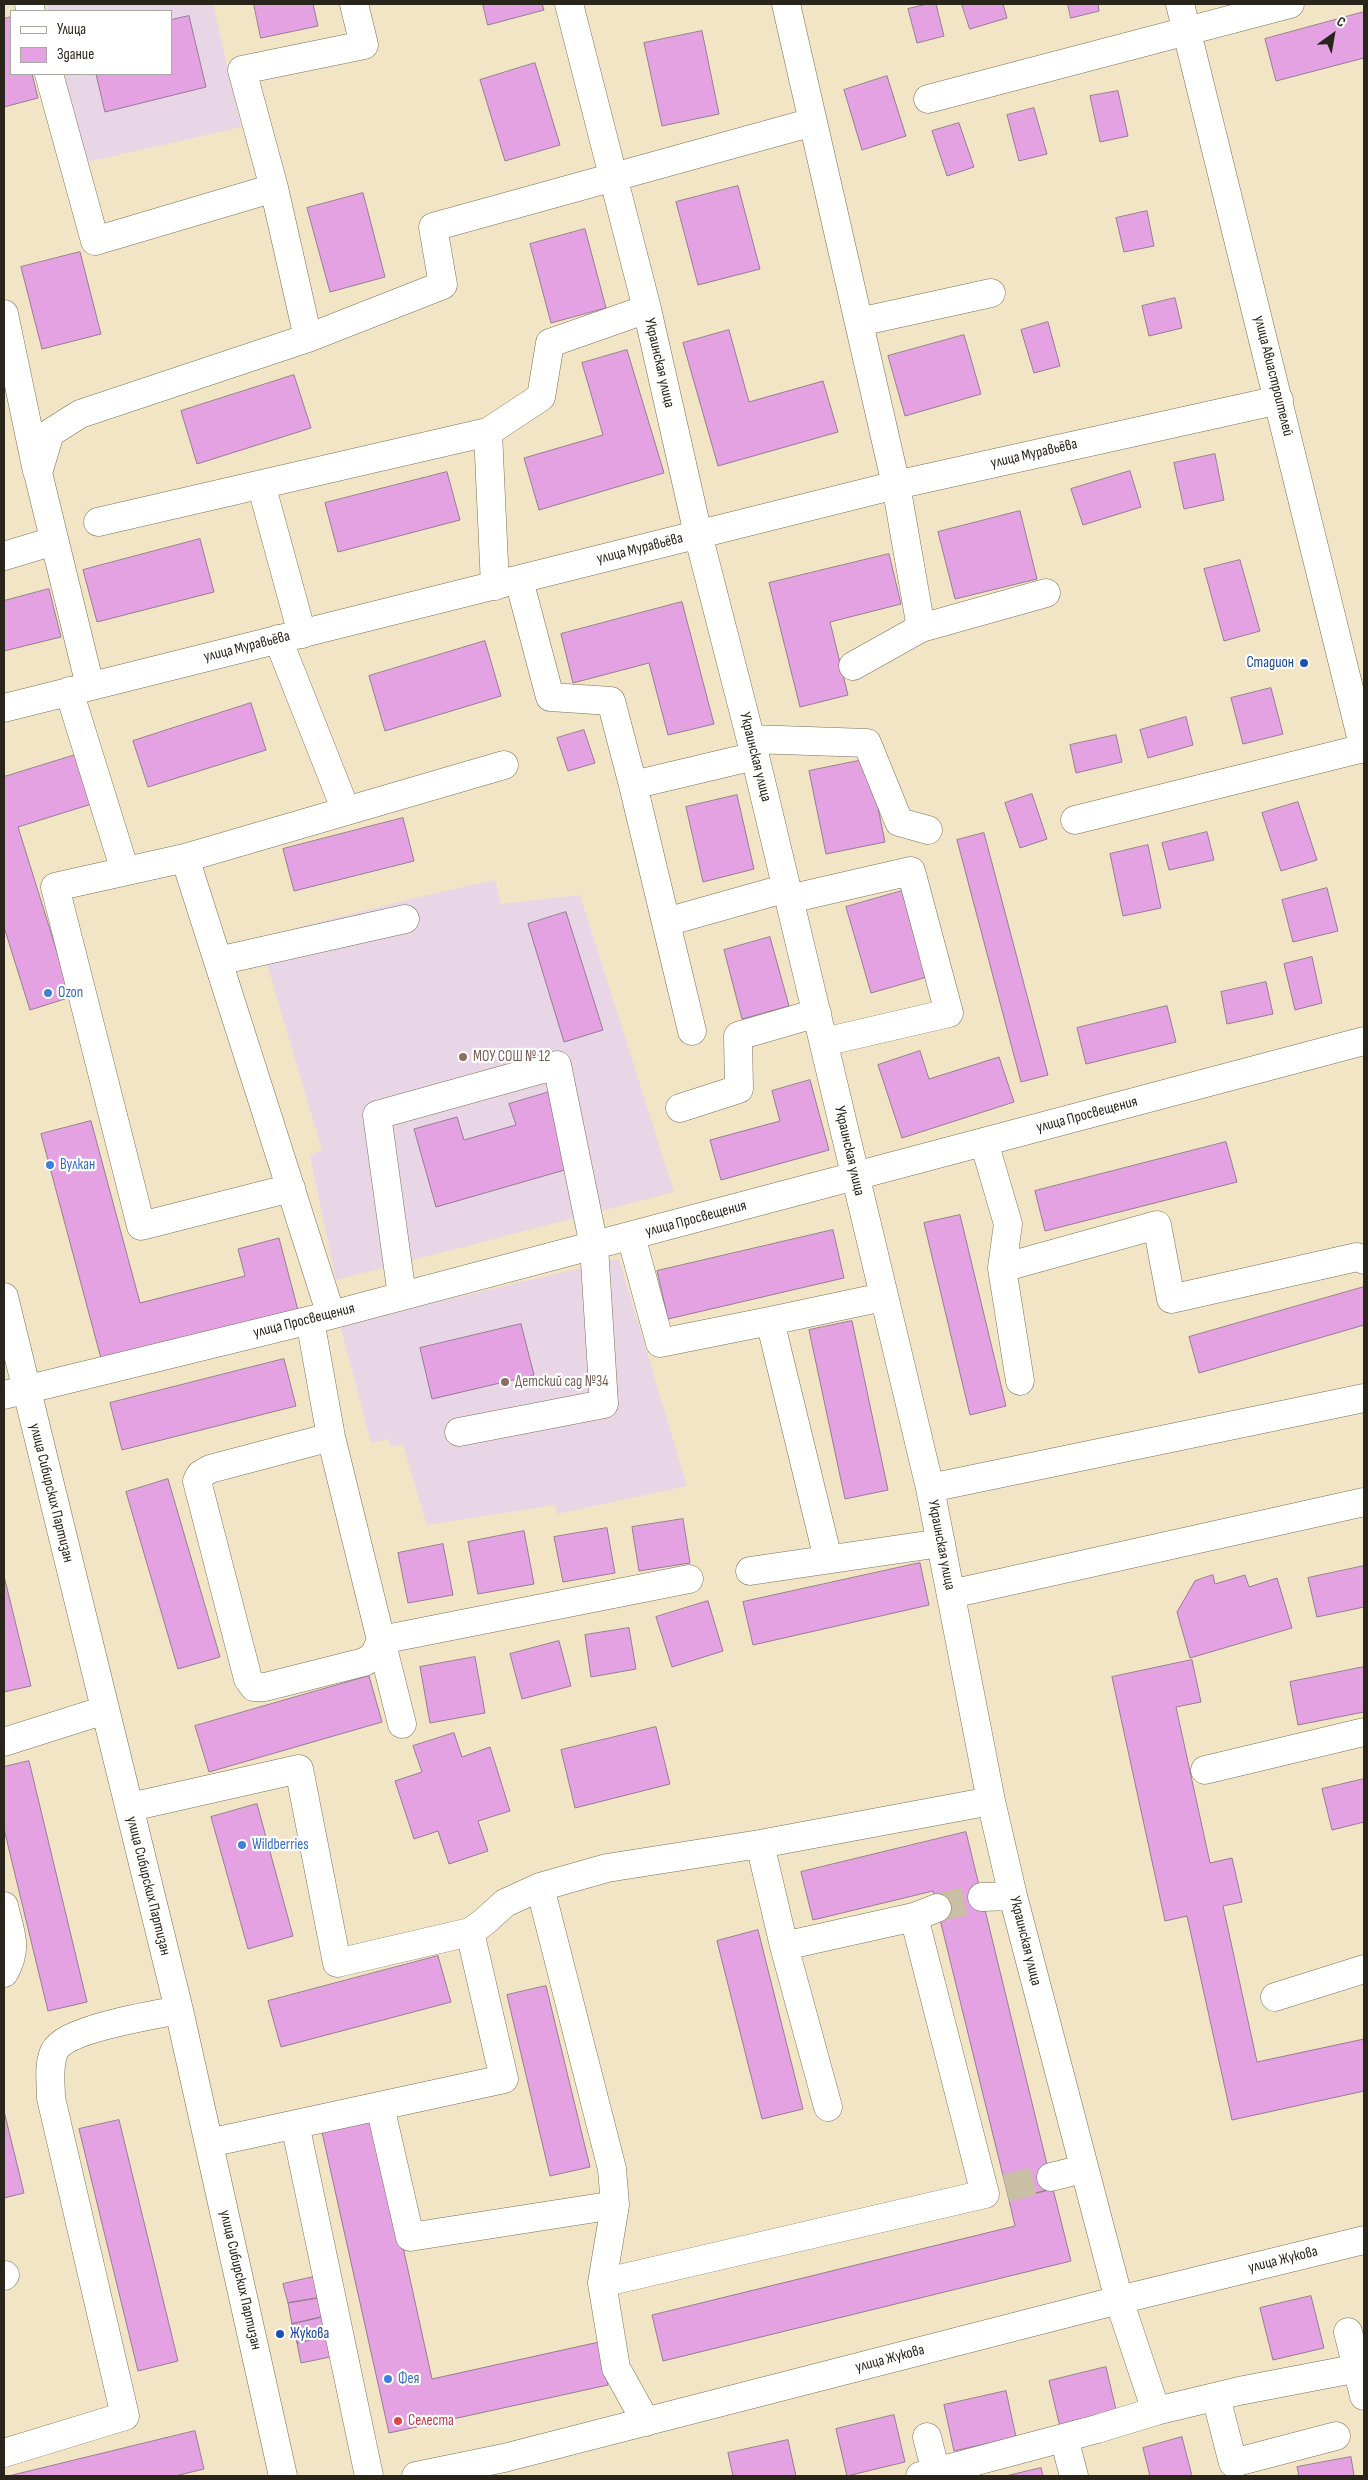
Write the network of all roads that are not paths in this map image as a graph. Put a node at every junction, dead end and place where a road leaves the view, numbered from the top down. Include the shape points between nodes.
1 (354, 4) edge
2 (569, 4) edge
3 (786, 4) edge
4 (1180, 4) edge
5 (1290, 4) edge
6 (1186, 31) junction
7 (49, 75) edge
8 (928, 100) dead end
9 (813, 122) junction
10 (614, 177) junction
11 (274, 188) junction
12 (991, 293) dead end
13 (647, 309) junction
14 (4, 314) edge
15 (859, 322) junction
16 (308, 338) junction
17 (1279, 400) junction
18 (488, 432) junction
19 (38, 473) junction
20 (261, 484) junction
21 (896, 485) junction
22 (98, 522) dead end
23 (698, 534) junction
24 (54, 541) junction
25 (4, 556) edge
26 (507, 583) junction
27 (1046, 593) dead end
28 (921, 628) junction
29 (290, 636) junction
30 (853, 666) dead end
31 (80, 688) junction
32 (4, 708) edge
33 (753, 747) junction
34 (1364, 749) edge
35 (504, 765) dead end
36 (634, 785) junction
37 (346, 811) junction
38 (1075, 820) dead end
39 (928, 830) dead end
40 (185, 858) junction
41 (125, 871) junction
42 (788, 893) junction
43 (405, 919) dead end
44 (666, 922) junction
45 (218, 960) junction
46 (817, 1013) junction
47 (692, 1031) dead end
48 (1364, 1041) edge
49 (824, 1042) junction
50 (680, 1108) dead end
51 (984, 1142) junction
52 (855, 1176) junction
53 (291, 1188) junction
54 (631, 1236) junction
55 (594, 1246) junction
56 (1364, 1260) edge
57 (1002, 1268) junction
58 (402, 1296) junction
59 (4, 1297) edge
60 (883, 1297) junction
61 (321, 1318) junction
62 (770, 1321) junction
63 (1020, 1380) dead end
64 (14, 1391) edge
65 (1364, 1398) edge
66 (460, 1432) dead end
67 (331, 1437) junction
68 (930, 1488) junction
69 (1364, 1502) edge
70 (941, 1543) junction
71 (828, 1560) junction
72 (750, 1571) dead end
73 (689, 1578) dead end
74 (951, 1594) junction
75 (381, 1640) junction
76 (105, 1710) junction
77 (402, 1724) dead end
78 (1364, 1732) edge
79 (4, 1742) edge
80 (1205, 1770) dead end
81 (991, 1802) junction
82 (135, 1806) dead end
83 (760, 1844) junction
84 (540, 1887) junction
85 (1014, 1896) junction
86 (982, 1898) tunnel mouth
87 (4, 1906) edge
88 (470, 1932) junction
89 (784, 1946) junction
90 (1364, 1969) edge
91 (4, 1973) edge
92 (1275, 1997) dead end
93 (179, 2010) junction
94 (380, 2106) junction
95 (828, 2108) dead end
96 (296, 2124) junction
97 (209, 2143) junction
98 (1083, 2169) junction
99 (1051, 2177) tunnel mouth
100 (615, 2205) junction
101 (1364, 2240) edge
102 (602, 2283) junction
103 (1119, 2300) junction
104 (1348, 2332) dead end
105 (1361, 2368) edge
106 (1364, 2396) edge
107 (1216, 2397) junction
108 (1156, 2411) junction
109 (646, 2422) junction
110 (1336, 2436) dead end
111 (927, 2437) dead end
112 (1064, 2438) junction
113 (4, 2453) edge
114 (931, 2475) edge
115 (283, 2476) edge
116 (369, 2476) edge
117 (416, 2476) edge
118 (1074, 2476) edge

1 - 11 street via 364,45 242,70
2 - 10 street, Украинская улица
3 - 9 street
4 - 6 street, улица Авиастроителей
5 - 6 street
6 - 8 street
6 - 17 street, улица Авиастроителей
7 - 11 street via 95,241
9 - 10 street
9 - 15 street
10 - 13 street, Украинская улица
10 - 16 street via 433,227 443,285
11 - 16 street
12 - 15 street
13 - 18 street via 550,343 541,396
13 - 23 street, Украинская улица
14 - 19 street
15 - 21 street
16 - 19 street via 80,414 50,433
17 - 21 street, улица Муравьёва
17 - 34 street, улица Авиастроителей
18 - 20 street
18 - 26 street
19 - 24 street
20 - 22 street
20 - 29 street
21 - 23 street, улица Муравьёва
21 - 28 street
23 - 26 street, улица Муравьёва
23 - 33 street, Украинская улица
24 - 25 street
24 - 31 street
26 - 29 street, улица Муравьёва
26 - 36 street via 550,697 611,701
27 - 28 street
28 - 30 street
29 - 31 street, улица Муравьёва
29 - 37 street
31 - 32 street, улица Муравьёва
31 - 41 street
33 - 36 street
33 - 39 street via 867,743 900,822
33 - 42 street, Украинская улица
34 - 38 street
35 - 37 street
36 - 44 street
37 - 40 street
40 - 41 street
40 - 45 street
41 - 53 street via 55,887 141,1226
42 - 44 street
42 - 46 street, Украинская улица
42 - 49 street via 911,871 949,1013
43 - 45 street
44 - 47 street
45 - 53 street
46 - 49 street, Украинская улица
46 - 50 street via 738,1036 739,1089
48 - 51 street, улица Просвещения
49 - 52 street, Украинская улица
51 - 52 street, улица Просвещения
51 - 57 street via 1008,1224
52 - 54 street, улица Просвещения
52 - 60 street, Украинская улица
53 - 61 street
54 - 55 street, улица Просвещения
54 - 62 street via 660,1343
55 - 58 street, улица Просвещения
55 - 58 street via 557,1065 377,1116
55 - 66 street via 604,1404
56 - 57 street via 1357,1257 1171,1299 1158,1224
57 - 63 street
58 - 61 street, улица Просвещения
59 - 64 street, улица Сибирских Партизан
60 - 62 street
60 - 68 street, Украинская улица
61 - 64 street, улица Просвещения
61 - 67 street
62 - 71 street
64 - 76 street, улица Сибирских Партизан
65 - 68 street
67 - 75 street
67 - 75 street via 210,1469 197,1481 248,1679 254,1687 364,1662 374,1656
68 - 70 street, Украинская улица
69 - 74 street
70 - 71 street
70 - 74 street, Украинская улица
71 - 72 street
73 - 75 street
74 - 81 street, Украинская улица
75 - 77 street
76 - 79 street
76 - 93 street, улица Сибирских Партизан
78 - 80 street
81 - 83 street
81 - 85 street, Украинская улица
82 - 88 street via 299,1769 337,1963
83 - 84 street via 608,1868
83 - 89 street
84 - 88 street via 505,1903
84 - 100 street via 612,2169
85 - 86 street
85 - 98 street, Украинская улица
87 - 91 street via 14,1950
88 - 94 street via 504,2079
89 - 95 street
89 - 102 street via 926,1912 995,2191
90 - 92 street
93 - 97 street, улица Сибирских Партизан
93 - 113 street via 101,2027 64,2040 54,2052 50,2098 125,2416
94 - 96 street
94 - 100 street via 410,2237
96 - 97 street
96 - 116 street
97 - 115 street, улица Сибирских Партизан
98 - 99 street
98 - 103 street, Украинская улица
100 - 102 street
101 - 103 street, улица Жукова
102 - 109 street via 616,2368
103 - 108 street, Украинская улица
103 - 109 street, улица Жукова
104 - 105 street
105 - 106 street
105 - 107 street
107 - 108 street
107 - 110 street via 1232,2463
108 - 112 street
109 - 117 street, улица Жукова via 504,2458
111 - 114 street
112 - 114 street
112 - 118 street

